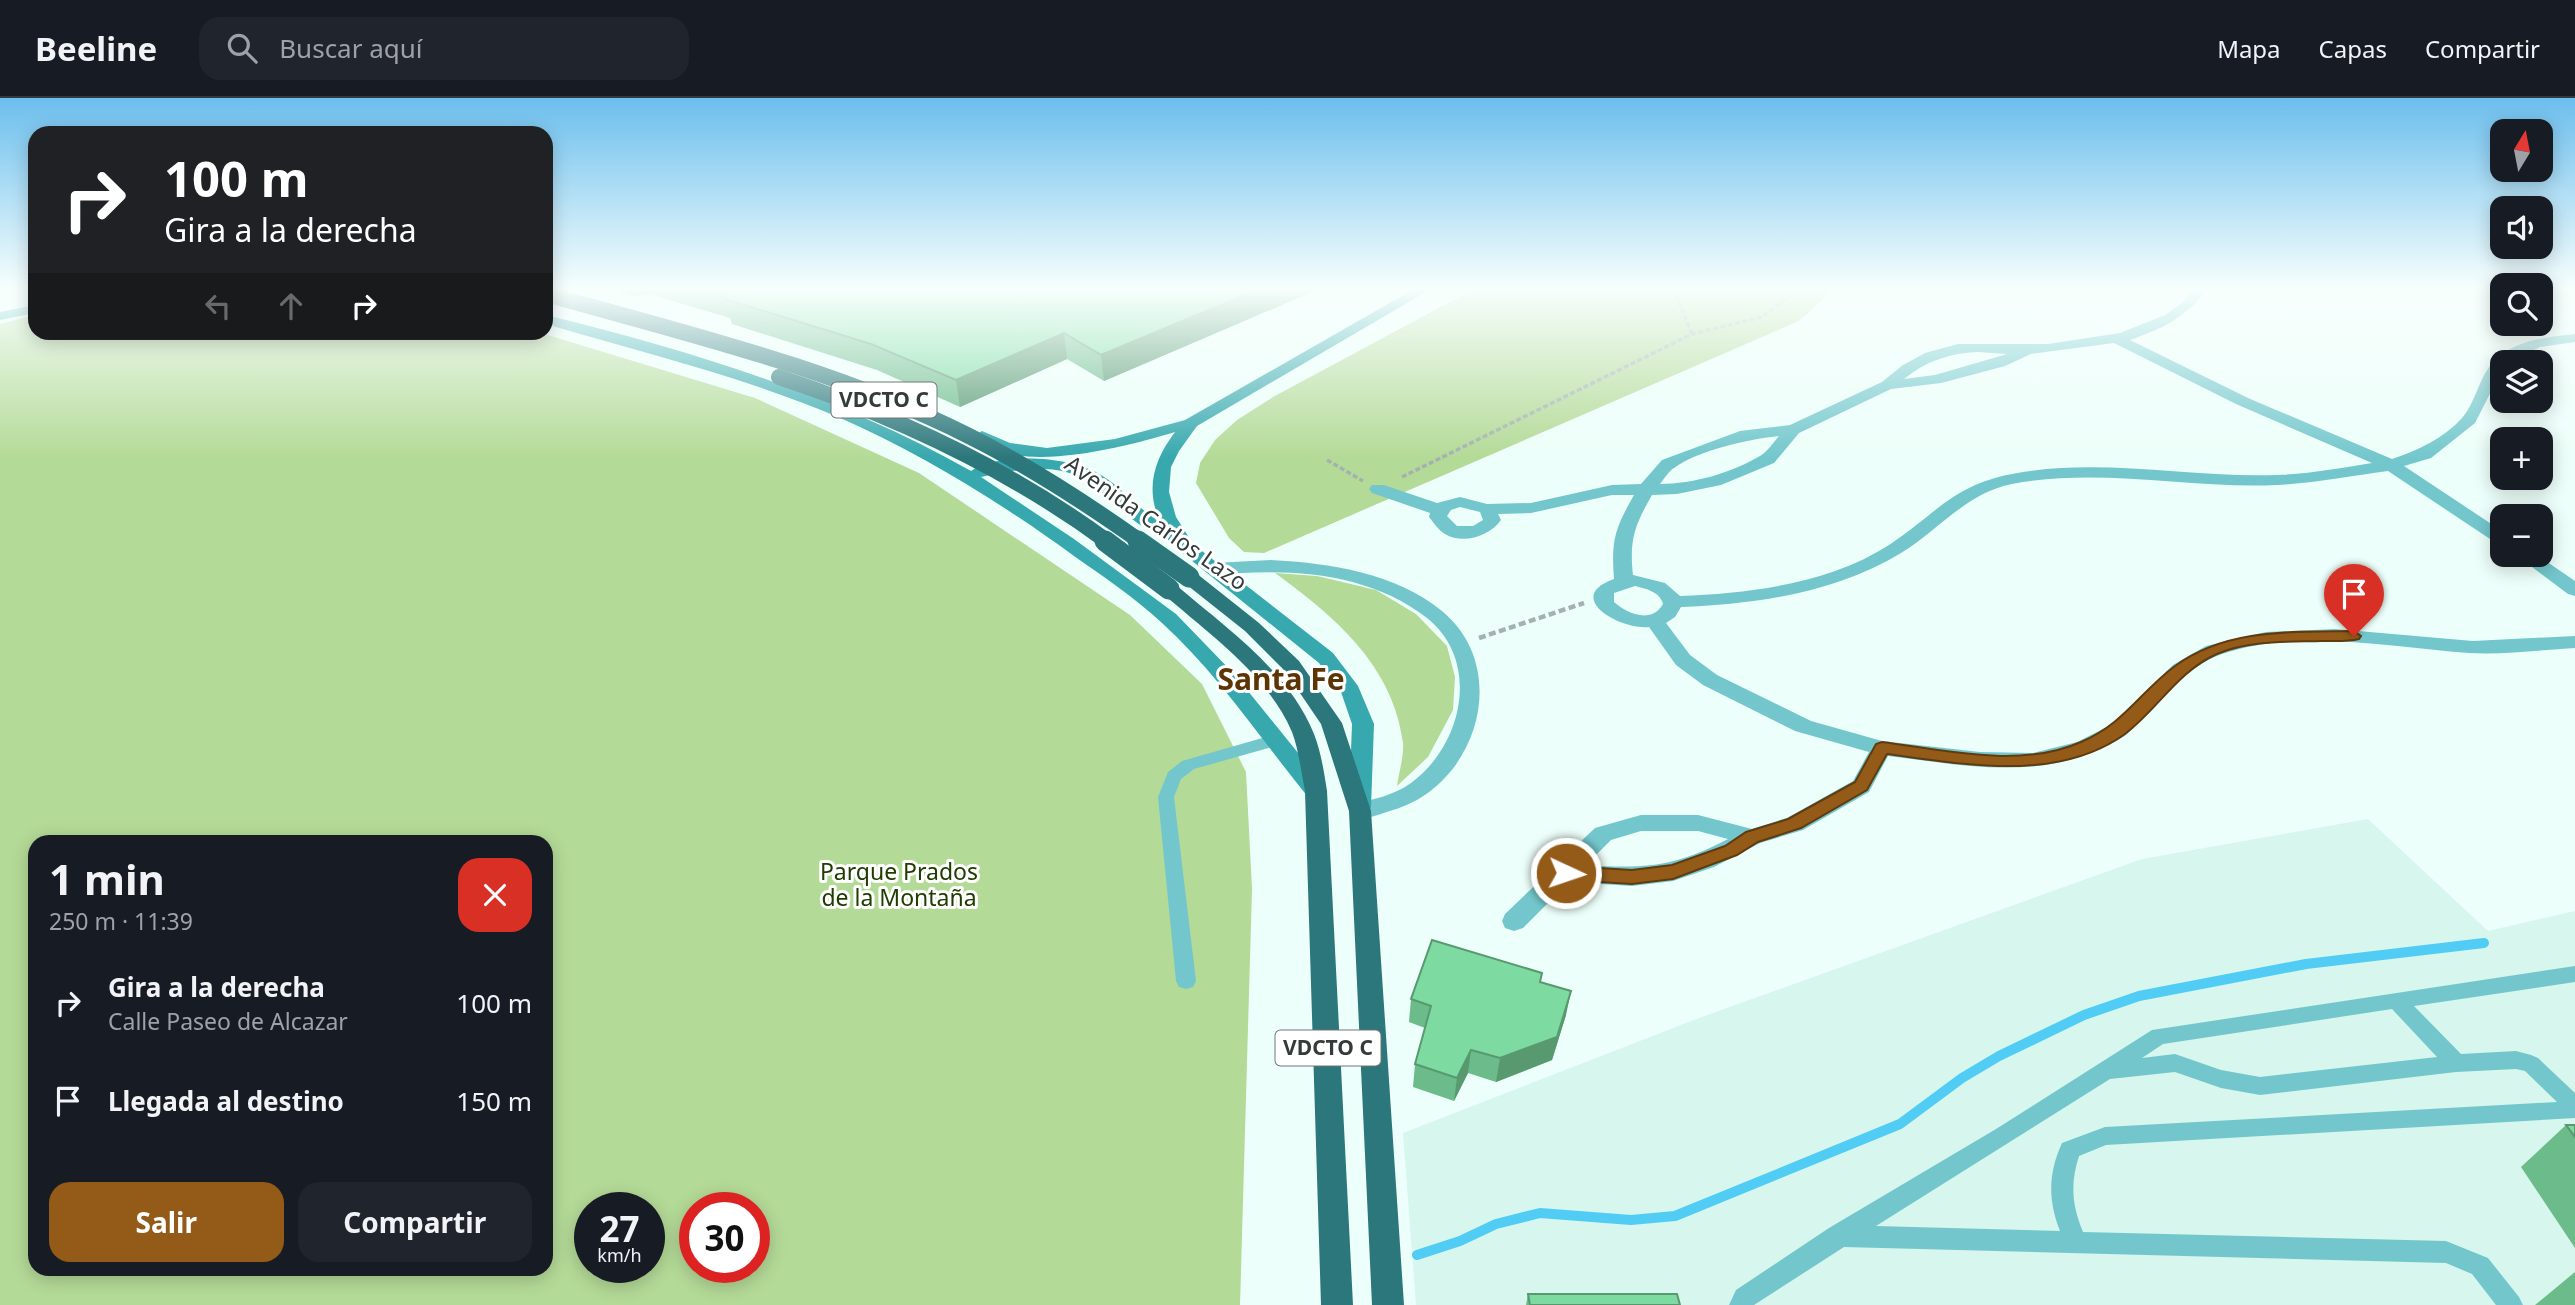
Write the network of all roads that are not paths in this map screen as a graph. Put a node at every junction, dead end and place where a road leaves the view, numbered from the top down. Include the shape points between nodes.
1 (632, 345) edge
2 (673, 345) edge
3 (721, 345) edge
4 (737, 345) edge
5 (1326, 345) edge
6 (2066, 345) edge
7 (2130, 345) edge
8 (2532, 345) edge
9 (2028, 350) junction
10 (829, 371) junction
11 (729, 374) junction
12 (1888, 385) junction
13 (1191, 423) junction
14 (1793, 430) junction
15 (2391, 465) junction
16 (968, 475) junction
17 (1378, 489) road end
18 (1646, 489) junction
19 (1487, 509) junction
20 (1440, 510) junction
21 (2490, 531) edge
22 (1174, 533) junction
23 (2542, 567) edge
24 (1214, 569) junction
25 (1624, 581) junction
26 (2575, 590) edge
27 (1674, 602) junction
28 (1654, 621) junction
29 (2575, 642) edge
30 (1273, 741) junction
31 (1882, 748) junction
32 (1316, 791) junction
33 (1360, 811) junction
34 (1752, 837) junction
35 (1566, 873) junction
36 (1514, 921) dead end
37 (2575, 974) edge
38 (1186, 981) dead end
39 (2397, 1000) junction
40 (2456, 1063) junction
41 (2108, 1071) junction
42 (1837, 1236) junction
43 (2076, 1242) junction
44 (1336, 1305) edge
45 (1388, 1305) edge
46 (1741, 1305) edge
47 (2511, 1305) edge

1 - 11 main road
2 - 32 highway, Avenida Carlos Lazo / VDCTO C, bridge via 801,384 901,424 1057,508 1169,589 1254,664 1278,691 1301,729
3 - 33 highway, Avenida Carlos Lazo / VDCTO C, bridge via 821,376 968,436 1077,496 1189,577 1292,666 1331,723
4 - 10 main road, Avenida Carlos Lazo
5 - 13 main road
6 - 9 street
7 - 15 street via 2242,401
8 - 15 street via 2507,357 2492,372 2469,420 2425,454
9 - 12 street via 2000,363 1936,380
9 - 12 street via 1982,346 1949,350 1920,359
10 - 11 main road
10 - 13 main road, Avenida Carlos Lazo via 1006,447 1047,453 1116,444
11 - 16 main road via 881,430
12 - 14 street
13 - 22 main road, Avenida Carlos Lazo via 1166,458 1161,481 1163,506
14 - 18 street via 1746,435 1707,447 1668,464
14 - 18 street via 1768,459 1715,481 1677,489
15 - 21 street
15 - 27 street via 2276,480 2087,471 2013,479 1967,494 1895,549 1858,568 1811,584 1740,599
16 - 22 main road via 1023,463 1073,470 1106,486 1146,524
16 - 30 main road via 1169,618 1255,711
17 - 20 street
18 - 19 street via 1612,490 1531,508
18 - 25 street via 1625,527 1621,550
19 - 20 street via 1460,502
19 - 20 street via 1492,515 1489,525 1471,532 1444,526 1438,517
22 - 24 main road, Avenida Carlos Lazo
23 - 26 street
24 - 33 main road, Avenida Carlos Lazo via 1326,658 1350,691 1363,724
24 - 33 street via 1298,566 1368,580 1436,615 1461,643 1472,691 1460,740 1444,766 1402,799
25 - 27 street via 1650,583 1670,594
25 - 28 street via 1605,589 1605,605 1626,619
27 - 28 street via 1673,611
28 - 31 street via 1683,660 1719,685 1803,726
29 - 31 street via 2473,648 2335,635 2266,638 2213,650 2179,670 2119,730 2084,748 2034,761 1980,760
30 - 32 main road
30 - 38 lane via 1188,765 1174,776 1166,797
31 - 34 street via 1861,786 1795,824
32 - 44 highway, Avenida Carlos Lazo / VDCTO C
33 - 45 highway, Avenida Carlos Lazo / VDCTO C
34 - 35 street via 1673,872 1632,877
34 - 35 street via 1698,823 1641,824 1603,834
35 - 36 street
37 - 39 lane
39 - 40 lane
39 - 41 lane via 2159,1036
40 - 41 lane via 2260,1086 2175,1063
40 - 43 lane via 2516,1060 2531,1064 2572,1108 2105,1136 2070,1150 2060,1179 2062,1207
41 - 42 lane
42 - 43 lane
42 - 46 lane via 1744,1298
43 - 47 lane via 2446,1252 2480,1266

